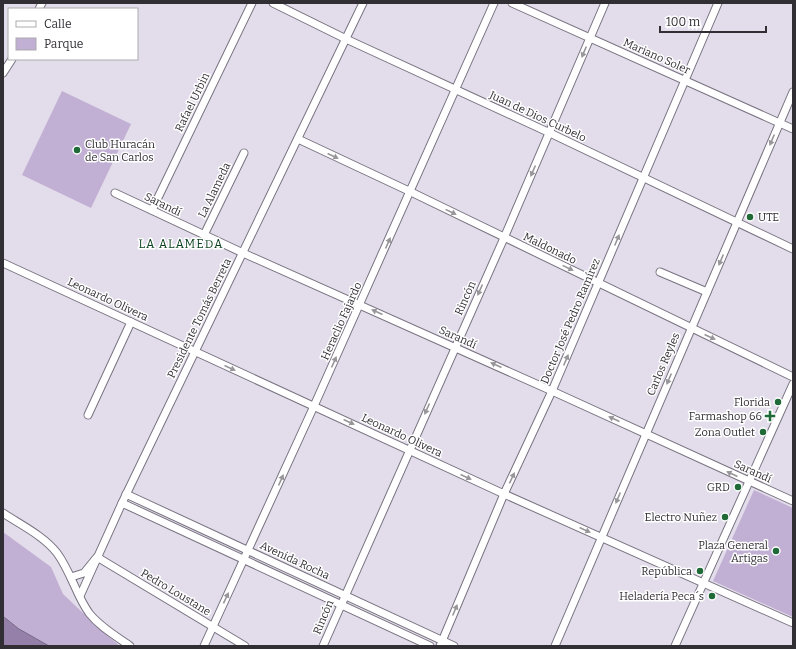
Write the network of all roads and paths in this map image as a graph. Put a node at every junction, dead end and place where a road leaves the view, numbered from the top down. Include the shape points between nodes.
1 (252, 3) edge
2 (273, 3) edge
3 (363, 3) edge
4 (494, 3) edge
5 (512, 3) edge
6 (605, 3) edge
7 (718, 3) edge
8 (590, 38) junction
9 (346, 39) junction
10 (11, 60) edge
11 (3, 73) edge
12 (685, 81) junction
13 (456, 90) junction
14 (793, 92) edge
15 (779, 123) junction
16 (793, 129) edge
17 (550, 133) junction
18 (298, 139) junction
19 (244, 154) dead end
20 (643, 178) junction
21 (411, 192) junction
22 (115, 193) dead end
23 (152, 210) junction
24 (737, 222) junction
25 (204, 235) junction
26 (504, 238) junction
27 (793, 249) edge
28 (243, 253) junction
29 (3, 263) edge
30 (660, 272) dead end
31 (598, 283) junction
32 (707, 292) junction
33 (360, 305) junction
34 (131, 322) junction
35 (691, 328) junction
36 (455, 347) junction
37 (195, 352) junction
38 (793, 377) edge
39 (793, 384) edge
40 (552, 391) junction
41 (314, 406) junction
42 (88, 415) dead end
43 (645, 434) junction
44 (409, 450) junction
45 (749, 482) junction
46 (126, 494) junction
47 (504, 494) junction
48 (793, 502) edge
49 (122, 503) junction
50 (3, 513) edge
51 (601, 537) junction
52 (248, 551) junction
53 (97, 557) junction
54 (244, 560) junction
55 (69, 573) junction
56 (704, 583) junction
57 (80, 596) junction
58 (345, 596) junction
59 (341, 605) junction
60 (793, 623) edge
61 (213, 627) junction
62 (441, 643) edge
63 (130, 646) edge
64 (204, 646) edge
65 (245, 646) edge
66 (323, 646) edge
67 (430, 646) edge
68 (454, 646) edge
69 (555, 646) edge
70 (674, 646) edge

1 - 23 street, Rafael Urbin
2 - 9 street, Juan de Dios Curbelo
3 - 9 street, Presidente Tomás Berreta
4 - 13 street, Heraclio Fajardo
5 - 8 street, Mariano Soler
6 - 8 street, Rincón
7 - 12 street, Doctor José Pedro Ramírez
8 - 12 street, Mariano Soler
8 -> 17 street, Rincón
9 - 13 street, Juan de Dios Curbelo
9 - 18 street, Presidente Tomás Berreta
10 - 11 street
12 - 15 street, Mariano Soler
12 - 20 street, Doctor José Pedro Ramírez
13 - 17 street, Juan de Dios Curbelo
13 - 21 street, Heraclio Fajardo
14 - 15 street, Carlos Reyles
15 - 16 street, Mariano Soler
15 -> 24 street, Carlos Reyles
17 - 20 street, Juan de Dios Curbelo
17 -> 26 street, Rincón
18 -> 21 street, Maldonado
18 - 28 street, Presidente Tomás Berreta
19 - 25 street, La Alameda
20 - 24 street, Juan de Dios Curbelo
31 -> 20 street, Doctor José Pedro Ramírez
21 -> 26 street, Maldonado
33 -> 21 street, Heraclio Fajardo
22 - 23 street, Sarandí
23 - 25 street, Sarandí
24 - 27 street, Juan de Dios Curbelo
24 -> 32 street, Carlos Reyles
25 - 28 street, Sarandí
26 -> 31 street, Maldonado
26 -> 36 street, Rincón
28 - 33 street, Sarandí
28 - 37 street, Presidente Tomás Berreta
29 - 34 street, Leonardo Olivera
30 - 32 street
31 - 35 street, Maldonado
40 -> 31 street, Doctor José Pedro Ramírez
32 - 35 street, Carlos Reyles
36 -> 33 street, Sarandí
41 -> 33 street, Heraclio Fajardo
34 - 37 street, Leonardo Olivera
34 - 42 street
35 -> 38 street, Maldonado
35 -> 43 street, Carlos Reyles
40 -> 36 street, Sarandí
36 -> 44 street, Rincón
37 -> 41 street, Leonardo Olivera
37 - 46 street, Presidente Tomás Berreta
39 - 45 street
43 -> 40 street, Sarandí
47 -> 40 street, Doctor José Pedro Ramírez
41 -> 44 street, Leonardo Olivera
52 -> 41 street, Heraclio Fajardo
45 -> 43 street, Sarandí
43 -> 51 street, Carlos Reyles
44 -> 47 street, Leonardo Olivera
44 - 58 street, Rincón
45 - 48 street, Sarandí
45 - 56 street
46 - 49 street, Presidente Tomás Berreta
46 - 52 street, Avenida Rocha
47 -> 51 street, Leonardo Olivera
62 -> 47 street, Doctor José Pedro Ramírez
49 - 53 street, Presidente Tomás Berreta
49 - 54 street, Avenida Rocha
50 - 55 street via 44,540 57,553
51 - 56 street, Leonardo Olivera
51 - 69 street, Carlos Reyles
52 - 54 street, Heraclio Fajardo
52 - 58 street, Avenida Rocha
53 - 55 street, Presidente Tomás Berreta via 81,575
53 - 57 street, Presidente Tomás Berreta
53 - 61 street, Pedro Loustane
54 - 59 street, Avenida Rocha
61 -> 54 street, Heraclio Fajardo
55 - 57 street
56 - 60 street, Leonardo Olivera
56 - 70 street
57 - 63 street via 102,626
58 - 59 street, Rincón
58 - 62 street, Avenida Rocha
59 - 66 street, Rincón
59 - 67 street, Avenida Rocha
61 - 64 street, Heraclio Fajardo
61 - 65 street, Pedro Loustane
62 - 68 street, Avenida Rocha

